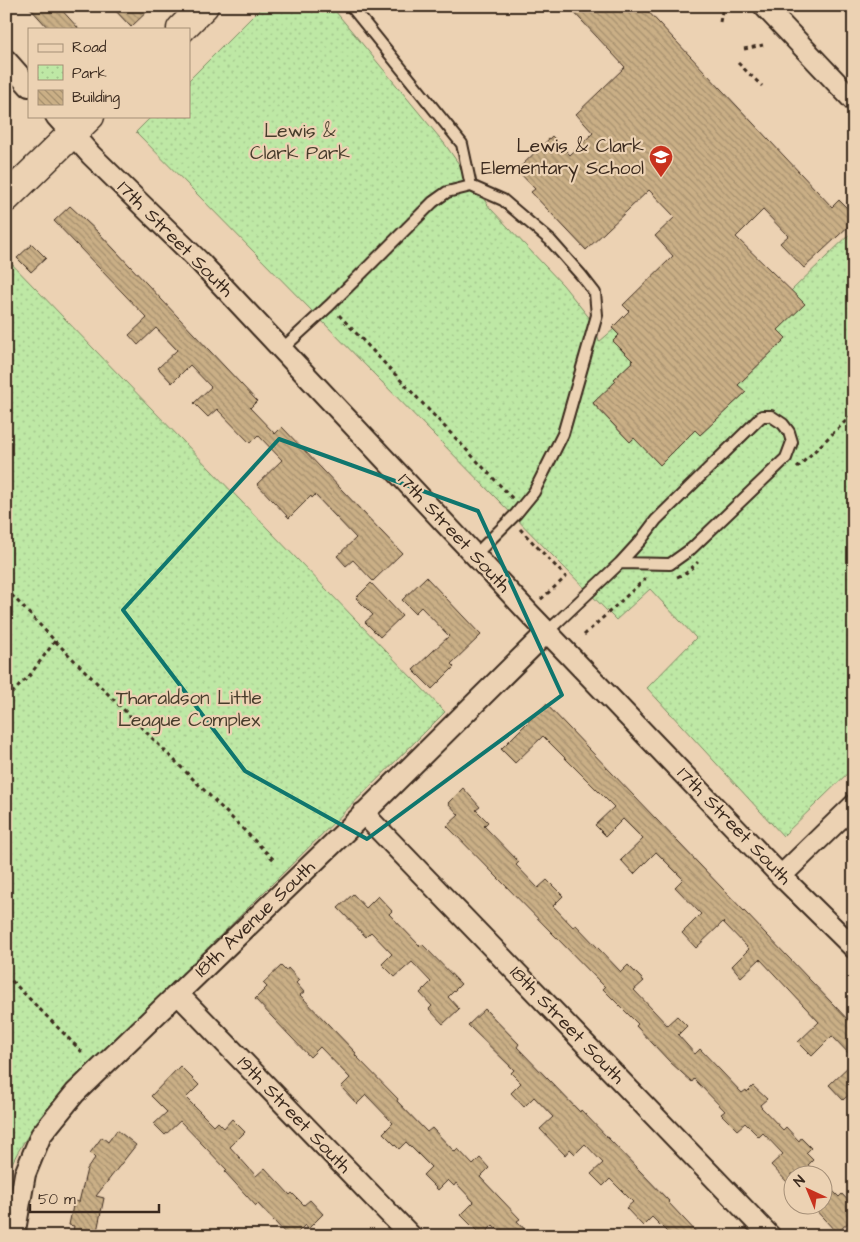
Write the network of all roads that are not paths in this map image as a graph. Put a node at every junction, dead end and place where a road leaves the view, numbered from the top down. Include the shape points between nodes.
1 (204, 6) edge
2 (351, 6) edge
3 (764, 6) edge
4 (182, 28) edge
5 (6, 60) edge
6 (28, 85) edge
7 (854, 101) edge
8 (72, 122) edge
9 (471, 186) junction
10 (6, 198) edge
11 (282, 349) junction
12 (474, 556) junction
13 (620, 564) junction
14 (547, 632) junction
15 (854, 805) edge
16 (363, 813) junction
17 (782, 876) junction
18 (854, 948) edge
19 (178, 994) junction
20 (14, 1236) edge
21 (411, 1236) edge
22 (770, 1236) edge

1 - 4 street
2 - 9 lane via 462,144
3 - 7 street
5 - 6 street
8 - 10 street
8 - 11 street, 17th Street South via 91,155 202,263
9 - 11 lane via 448,192 433,202
9 - 12 lane via 502,200 543,234 595,293 597,315 563,434 534,492
11 - 12 street, 17th Street South
12 - 14 street, 17th Street South
13 - 13 lane via 656,520 762,416 771,416 789,432 792,442 786,458 691,550 670,564
13 - 14 lane
14 - 16 street, 18th Avenue South
14 - 17 street, 17th Street South
15 - 17 street
16 - 19 street, 18th Avenue South
16 - 22 street, 18th Street South
17 - 18 street, 17th Street South
19 - 20 street, 18th Avenue South via 75,1093 41,1135 25,1174
19 - 21 street, 19th Street South

